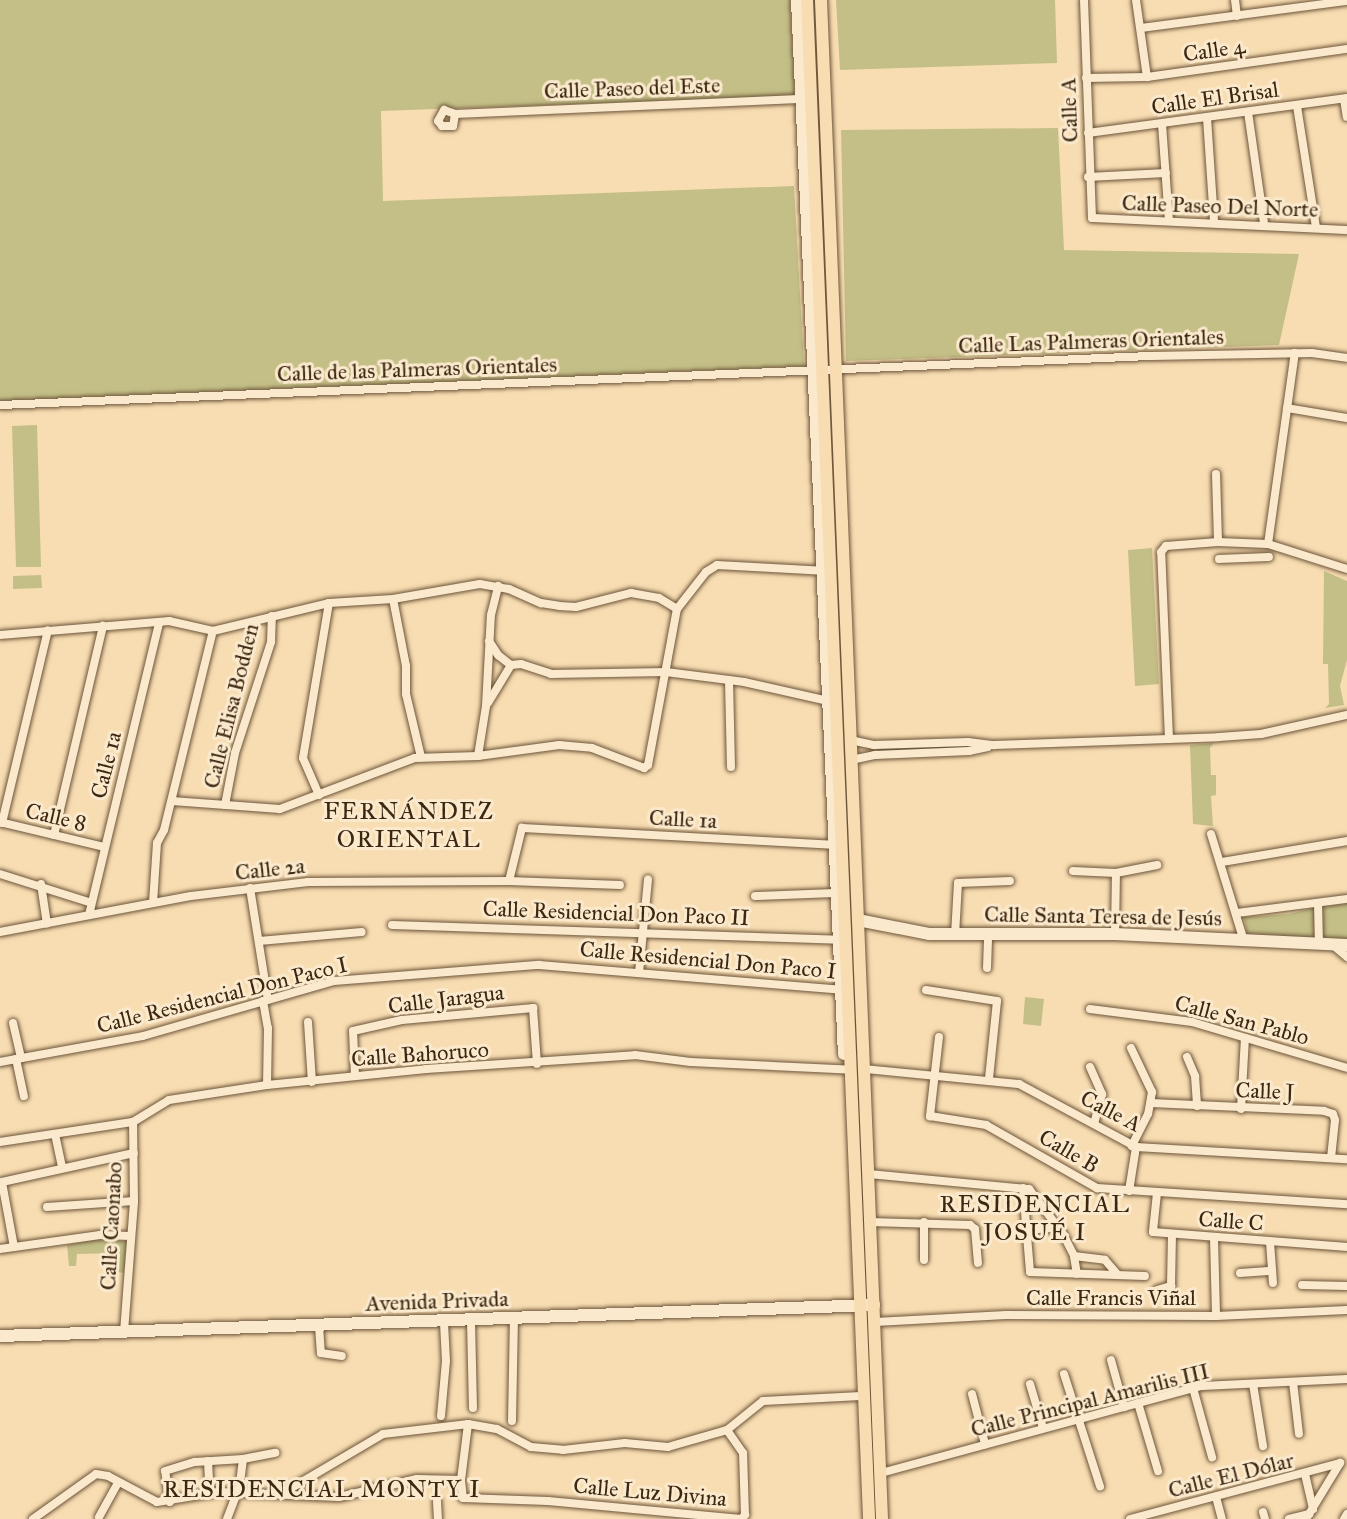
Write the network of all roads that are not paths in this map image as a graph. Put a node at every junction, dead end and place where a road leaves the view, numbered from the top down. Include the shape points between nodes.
1 (797, 0) edge
2 (807, 0) edge
3 (820, 0) edge
4 (1084, 0) edge
5 (1136, 0) edge
6 (1235, 0) edge
7 (1347, 1) edge
8 (1333, 2) edge
9 (1284, 5) edge
10 (1237, 16) junction
11 (1141, 28) junction
12 (1347, 49) edge
13 (1147, 77) junction
14 (1086, 78) junction
15 (807, 99) junction
16 (1346, 99) edge
17 (1297, 106) junction
18 (1248, 112) junction
19 (455, 114) dead end
20 (1207, 117) junction
21 (1347, 117) edge
22 (1162, 124) junction
23 (1089, 133) junction
24 (1166, 173) junction
25 (1088, 177) junction
26 (1092, 218) joint
27 (1169, 220) junction
28 (1214, 222) junction
29 (1264, 223) junction
30 (1316, 227) junction
31 (1347, 230) edge
32 (1295, 353) junction
33 (1347, 358) edge
34 (835, 370) junction
35 (819, 372) junction
36 (0, 405) edge
37 (1287, 408) junction
38 (1347, 418) edge
39 (1216, 474) dead end
40 (1218, 542) junction
41 (1268, 544) junction
42 (1269, 557) dead end
43 (1219, 559) dead end
44 (1347, 569) edge
45 (827, 571) junction
46 (498, 586) junction
47 (393, 599) junction
48 (329, 603) junction
49 (677, 609) junction
50 (272, 616) junction
51 (159, 623) junction
52 (103, 626) junction
53 (48, 630) junction
54 (213, 631) junction
55 (0, 635) edge
56 (489, 641) junction
57 (511, 665) junction
58 (666, 672) junction
59 (729, 680) junction
60 (832, 702) junction
61 (486, 706) junction
62 (1347, 715) edge
63 (1169, 739) junction
64 (850, 740) junction
65 (968, 742) junction
66 (994, 745) junction
67 (969, 752) junction
68 (478, 756) junction
69 (421, 757) junction
70 (851, 760) junction
71 (731, 767) dead end
72 (319, 795) junction
73 (172, 801) junction
74 (225, 805) junction
75 (1, 823) edge
76 (1211, 834) dead end
77 (54, 835) junction
78 (1347, 841) edge
79 (838, 845) junction
80 (104, 847) junction
81 (1222, 862) junction
82 (1157, 865) dead end
83 (1073, 871) dead end
84 (1116, 873) junction
85 (0, 874) edge
86 (648, 879) dead end
87 (509, 881) junction
88 (1010, 881) dead end
89 (41, 884) junction
90 (620, 885) dead end
91 (250, 888) junction
92 (837, 893) junction
93 (755, 896) dead end
94 (1347, 899) edge
95 (89, 902) junction
96 (153, 903) junction
97 (1318, 903) junction
98 (1237, 913) junction
99 (89, 915) junction
100 (858, 920) junction
101 (47, 924) junction
102 (392, 926) dead end
103 (1, 931) edge
104 (362, 932) dead end
105 (643, 933) junction
106 (955, 934) junction
107 (988, 934) junction
108 (1115, 934) junction
109 (839, 940) junction
110 (1244, 940) junction
111 (259, 941) junction
112 (1319, 945) junction
113 (1347, 945) edge
114 (1334, 946) junction
115 (1347, 957) edge
116 (987, 968) dead end
117 (639, 973) junction
118 (844, 990) junction
119 (926, 990) dead end
120 (266, 1000) junction
121 (1090, 1009) dead end
122 (308, 1022) dead end
123 (13, 1023) dead end
124 (939, 1037) dead end
125 (1245, 1038) junction
126 (1131, 1048) dead end
127 (1187, 1057) dead end
128 (19, 1059) junction
129 (0, 1062) edge
130 (537, 1064) junction
131 (1090, 1067) dead end
132 (1347, 1068) edge
133 (865, 1069) junction
134 (848, 1070) junction
135 (933, 1073) junction
136 (355, 1076) junction
137 (989, 1079) junction
138 (312, 1082) junction
139 (267, 1085) junction
140 (24, 1096) dead end
141 (1151, 1103) junction
142 (1197, 1106) junction
143 (1240, 1108) junction
144 (133, 1122) junction
145 (1094, 1123) junction
146 (55, 1134) junction
147 (0, 1142) edge
148 (1133, 1146) junction
149 (134, 1153) junction
150 (1331, 1158) junction
151 (1347, 1159) edge
152 (62, 1166) junction
153 (869, 1174) junction
154 (1023, 1188) junction
155 (1129, 1191) junction
156 (1157, 1194) junction
157 (134, 1201) junction
158 (1347, 1204) edge
159 (47, 1207) dead end
160 (870, 1222) junction
161 (924, 1222) junction
162 (1059, 1227) junction
163 (1027, 1230) junction
164 (1172, 1235) junction
165 (131, 1236) junction
166 (1214, 1238) junction
167 (1270, 1242) junction
168 (14, 1247) junction
169 (1347, 1247) edge
170 (0, 1250) edge
171 (1074, 1256) junction
172 (924, 1260) dead end
173 (978, 1263) dead end
174 (1272, 1271) junction
175 (1240, 1273) dead end
176 (1077, 1274) junction
177 (1117, 1275) junction
178 (1145, 1276) dead end
179 (1273, 1283) dead end
180 (1302, 1285) dead end
181 (1347, 1286) edge
182 (1157, 1290) dead end
183 (865, 1306) junction
184 (1347, 1310) edge
185 (1216, 1316) junction
186 (514, 1320) junction
187 (471, 1321) junction
188 (444, 1322) junction
189 (875, 1322) junction
190 (319, 1326) junction
191 (124, 1332) junction
192 (0, 1336) edge
193 (342, 1356) dead end
194 (1111, 1360) dead end
195 (1064, 1374) dead end
196 (1347, 1379) edge
197 (1293, 1382) junction
198 (1030, 1384) dead end
199 (1253, 1384) junction
200 (1193, 1388) junction
201 (972, 1394) dead end
202 (861, 1396) junction
203 (1138, 1403) junction
204 (1124, 1407) junction
205 (473, 1408) dead end
206 (441, 1416) dead end
207 (1078, 1418) junction
208 (513, 1422) dead end
209 (468, 1424) junction
210 (1043, 1428) junction
211 (727, 1430) junction
212 (1299, 1434) dead end
213 (985, 1444) junction
214 (1263, 1446) dead end
215 (275, 1453) dead end
216 (1212, 1457) dead end
217 (243, 1459) junction
218 (208, 1461) junction
219 (1158, 1472) dead end
220 (881, 1473) junction
221 (1305, 1474) junction
222 (461, 1480) junction
223 (118, 1483) junction
224 (1100, 1486) dead end
225 (238, 1493) junction
226 (283, 1493) junction
227 (210, 1494) junction
228 (1216, 1497) junction
229 (437, 1501) dead end
230 (170, 1502) junction
231 (1310, 1514) edge
232 (1347, 1514) edge
233 (99, 1517) dead end
234 (33, 1519) edge
235 (227, 1519) edge
236 (438, 1519) edge
237 (863, 1519) edge
238 (869, 1519) edge
239 (882, 1519) edge
240 (1130, 1519) edge
241 (1222, 1519) edge
242 (1289, 1519) edge
243 (1344, 1519) edge

1 - 15 street
2 - 15 main road
3 - 34 main road
4 - 14 street, Calle A
5 - 11 street
6 - 10 street
7 - 8 street
8 - 9 street
9 - 10 street
10 - 11 street
11 - 13 street
12 - 13 street, Calle 4
13 - 14 street, Calle 4
14 - 23 street, Calle A
15 - 19 street, Calle Paseo del Este
15 - 35 main road
16 - 17 street, Calle El Brisal
16 - 21 street
17 - 18 street, Calle El Brisal
17 - 30 street
18 - 20 street, Calle El Brisal
18 - 29 street
20 - 22 street, Calle El Brisal
20 - 28 street
22 - 23 street, Calle El Brisal
22 - 24 street
23 - 25 street, Calle A
24 - 25 street
24 - 27 street
25 - 26 street, Calle A
26 - 27 street, Calle Paseo Del Norte
27 - 28 street, Calle Paseo Del Norte
28 - 29 street, Calle Paseo Del Norte
29 - 30 street, Calle Paseo Del Norte
30 - 31 street, Calle Paseo Del Norte
32 - 33 street, Calle Las Palmeras Orientales
32 - 34 street, Calle Las Palmeras Orientales
32 - 37 street
34 - 35 street, Calle de las Palmeras Orientales
34 - 64 main road
35 - 36 street, Calle de las Palmeras Orientales
35 - 45 main road
37 - 38 street
37 - 41 street via 1282,466
39 - 40 street
40 - 41 street
40 - 63 street via 1166,546 1161,552
41 - 44 street
42 - 43 street
45 - 49 street via 717,565 706,572
45 - 60 main road
46 - 47 street via 480,584
46 - 49 street via 559,606 576,607 631,593 659,598
46 - 56 street
47 - 48 street
47 - 69 street via 406,666 406,694
48 - 50 street
48 - 72 street via 303,758
49 - 58 street
50 - 54 street
50 - 74 street, Calle Elisa Bodden via 271,642 235,753
51 - 52 street
51 - 54 street via 178,622
51 - 80 street, Calle 1a
52 - 53 street
52 - 77 street
53 - 55 street
53 - 75 street
54 - 73 street
56 - 57 street
56 - 61 street
57 - 58 street via 580,676
57 - 61 street
58 - 59 street
58 - 68 street via 648,765 638,768 592,748 559,745
59 - 60 street
59 - 71 street
60 - 79 main road
61 - 68 street
62 - 63 street via 1261,734
63 - 66 street
64 - 65 street via 874,745
64 - 70 main road
65 - 66 street
65 - 67 street
66 - 67 street
67 - 70 street via 875,755
68 - 69 street
69 - 72 street
70 - 100 main road
72 - 74 street via 280,809
73 - 74 street
73 - 96 street via 157,843
75 - 77 street, Calle 8
76 - 81 street
77 - 80 street, Calle 8
78 - 81 street
79 - 87 street, Calle 1a via 522,828
79 - 92 street
79 - 118 main road
80 - 95 street, Calle 1a
81 - 98 street
82 - 84 street
83 - 84 street
84 - 108 street
85 - 89 street
86 - 105 street
87 - 90 street, Calle 2a
87 - 91 street, Calle 2a via 308,882
88 - 106 street via 958,883
89 - 95 street
89 - 101 street
91 - 96 street, Calle 2a
91 - 111 street
92 - 93 street
92 - 109 street
94 - 97 street
95 - 99 street, Calle 1a
96 - 99 street, Calle 2a
97 - 98 street
97 - 112 street
98 - 110 street
99 - 101 street, Calle 2a
100 - 106 street, Calle Santa Teresa de Jesús via 930,934
100 - 133 main road
101 - 103 street, Calle 2a
102 - 105 street, Calle Residencial Don Paco II
104 - 111 street
105 - 109 street, Calle Residencial Don Paco II
105 - 117 street
106 - 107 street, Calle Santa Teresa de Jesús
107 - 108 street, Calle Santa Teresa de Jesús
107 - 116 street
108 - 110 street, Calle Santa Teresa de Jesús
109 - 118 street
110 - 112 street, Calle Santa Teresa de Jesús
111 - 120 street
112 - 114 street, Calle Santa Teresa de Jesús
113 - 114 street, Calle Santa Teresa de Jesús
114 - 115 street
117 - 118 street, Calle Residencial Don Paco I
117 - 120 street, Calle Residencial Don Paco I via 532,965 334,981
118 - 134 main road
119 - 137 street via 997,1000
120 - 128 street, Calle Residencial Don Paco I via 143,1036
120 - 139 street
121 - 125 street, Calle San Pablo via 1176,1019
122 - 138 street
123 - 128 street
124 - 135 street, Calle B
125 - 132 street, Calle San Pablo
125 - 143 street
126 - 141 street via 1149,1081
127 - 142 street via 1195,1076
128 - 129 street, Calle Residencial Don Paco I
128 - 140 street
130 - 134 street, Calle Bahoruco via 635,1055 691,1062
130 - 136 street, Calle Bahoruco
130 - 136 street, Calle Jaragua via 533,1008 402,1020 353,1031
131 - 145 street via 1102,1094
133 - 135 street, Calle A
133 - 153 main road
134 - 183 main road
135 - 137 street, Calle A
135 - 155 street, Calle B via 929,1110 935,1119 986,1125 1097,1188
136 - 138 street, Calle Bahoruco
137 - 145 street, Calle A via 1019,1084
138 - 139 street, Calle Bahoruco
139 - 144 street, Calle Bahoruco via 168,1100
141 - 142 street, Calle J
141 - 148 street
142 - 143 street, Calle J
143 - 150 street, Calle J via 1333,1114
144 - 146 street, Calle Bahoruco
144 - 149 street, Calle Caonabo
145 - 148 street, Calle A
146 - 147 street, Calle Bahoruco
146 - 152 street
148 - 150 street, Calle A
148 - 155 street
149 - 152 street
149 - 157 street, Calle Caonabo
150 - 151 street, Calle A
152 - 168 street via 2,1182
153 - 154 street
153 - 160 main road
154 - 162 street via 1032,1191
154 - 163 street
155 - 156 street, Calle B
156 - 158 street, Calle B
156 - 164 street, Calle C via 1151,1229
157 - 159 street
157 - 165 street, Calle Caonabo
160 - 161 street
160 - 183 main road
161 - 172 street
161 - 173 street via 973,1227
162 - 163 street
162 - 171 street
163 - 176 street via 1030,1272
164 - 166 street, Calle C
164 - 182 street via 1171,1286
165 - 168 street via 100,1235
165 - 191 street, Calle Caonabo
166 - 167 street, Calle C
166 - 185 street
167 - 169 street, Calle C
167 - 174 street
168 - 170 street
171 - 176 street
171 - 177 street via 1100,1258
174 - 175 street
174 - 179 street
176 - 177 street
177 - 178 street
180 - 181 street
183 - 186 street, Avenida Privada
183 - 189 main road
183 - 202 street
183 - 238 main road
184 - 185 street, Calle Francis Viñal
185 - 189 street, Calle Francis Viñal via 1006,1315
186 - 187 street, Avenida Privada
186 - 208 street
187 - 188 street, Avenida Privada
187 - 205 street
188 - 190 street, Avenida Privada
188 - 206 street
189 - 220 main road
190 - 191 street, Avenida Privada
190 - 193 street via 321,1353
191 - 192 street, Avenida Privada
194 - 204 street
195 - 207 street
196 - 197 street, Calle Principal Amarilis III
197 - 199 street, Calle Principal Amarilis III
197 - 212 street
198 - 210 street
199 - 200 street, Calle Principal Amarilis III
199 - 214 street
200 - 203 street, Calle Principal Amarilis III
200 - 216 street
201 - 213 street
202 - 211 street via 763,1401
202 - 237 street
203 - 204 street, Calle Principal Amarilis III
203 - 219 street
204 - 207 street, Calle Principal Amarilis III
207 - 210 street, Calle Principal Amarilis III
207 - 224 street
209 - 211 street via 497,1429 531,1447 563,1450 626,1443 668,1447
209 - 222 street
209 - 226 street via 376,1436
210 - 213 street, Calle Principal Amarilis III
211 - 222 street, Calle Luz Divina via 743,1453 745,1515 741,1519 461,1496
213 - 220 street, Calle Principal Amarilis III
215 - 217 street
217 - 218 street
217 - 225 street
218 - 227 street
218 - 230 street via 165,1471
220 - 239 main road
221 - 228 street, Calle El Dólar
221 - 231 street
221 - 231 street, Calle El Dólar via 1340,1463
222 - 226 street via 417,1479 339,1497
223 - 230 street via 146,1499
223 - 233 street
223 - 234 street via 96,1474
225 - 226 street
225 - 227 street
225 - 235 street
227 - 230 street
228 - 240 street, Calle El Dólar
228 - 241 street
229 - 236 street
231 - 242 street
232 - 243 street

